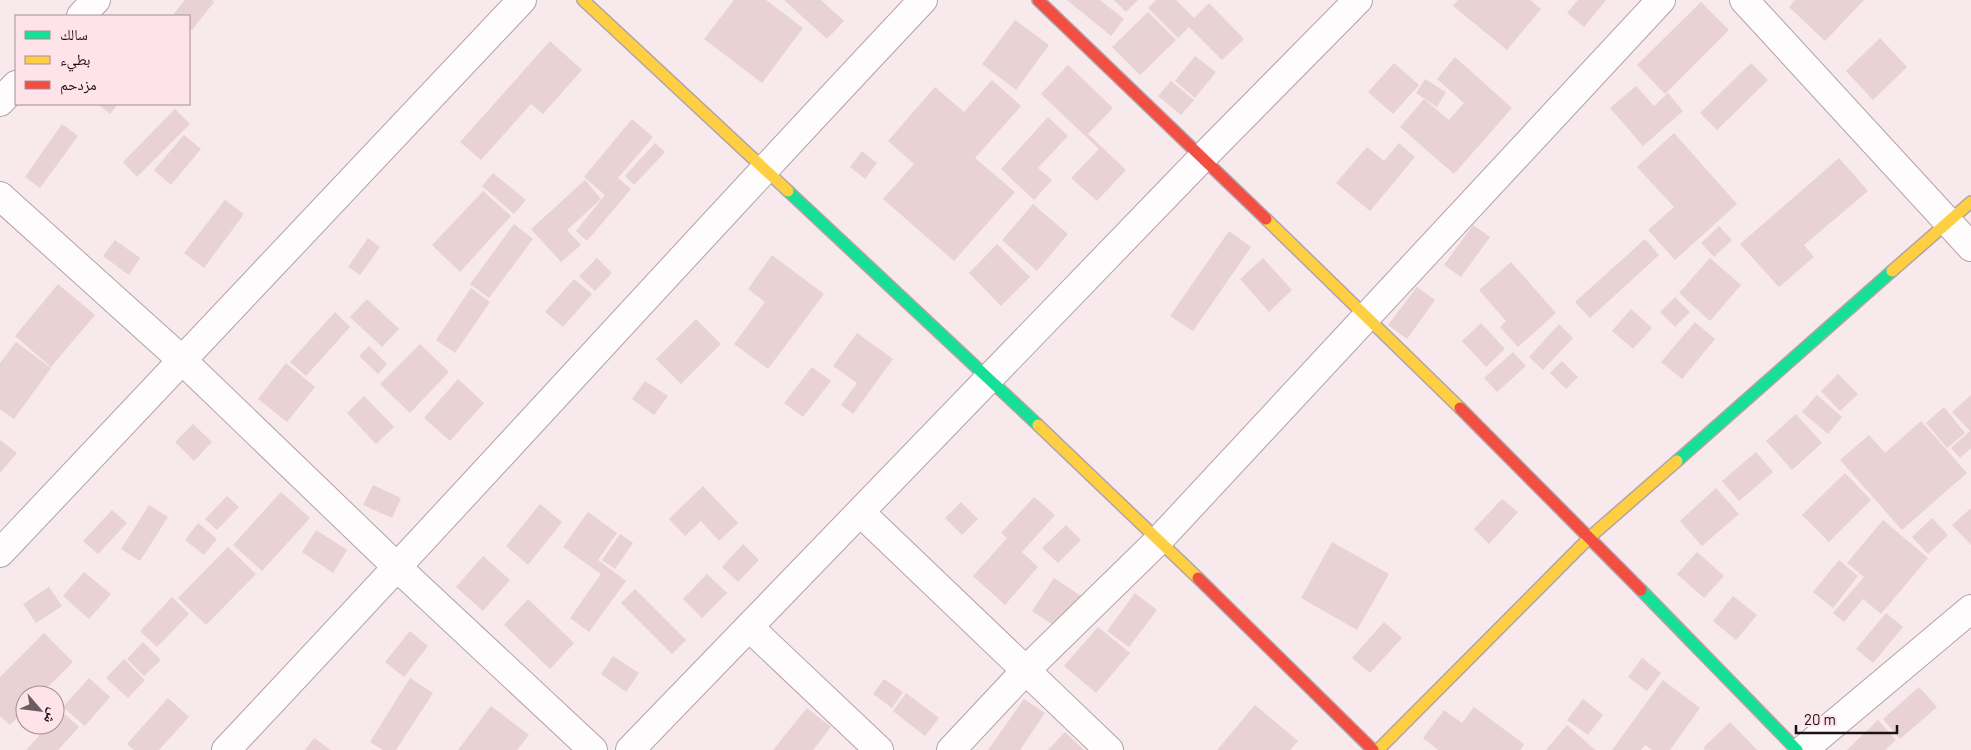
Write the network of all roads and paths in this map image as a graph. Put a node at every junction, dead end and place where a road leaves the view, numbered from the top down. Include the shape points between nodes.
1 (96, 0) edge
2 (522, 0) edge
3 (584, 0) edge
4 (922, 0) edge
5 (1038, 0) edge
6 (1358, 0) edge
7 (1662, 0) edge
8 (1744, 0) edge
9 (82, 15) edge
10 (15, 86) edge
11 (0, 102) edge
12 (1202, 158) junction
13 (764, 169) junction
14 (0, 196) edge
15 (1971, 202) edge
16 (1948, 221) junction
17 (1971, 247) edge
18 (1367, 315) junction
19 (183, 361) junction
20 (990, 379) junction
21 (861, 513) junction
22 (1590, 537) junction
23 (1159, 540) junction
24 (0, 553) edge
25 (398, 568) junction
26 (1971, 609) edge
27 (749, 627) junction
28 (1026, 670) junction
29 (226, 750) edge
30 (593, 750) edge
31 (630, 750) edge
32 (879, 750) edge
33 (951, 750) edge
34 (1109, 750) edge
35 (1373, 750) edge
36 (1378, 750) edge
37 (1797, 750) edge
38 (1803, 750) edge

1 - 9 street
2 - 19 street
3 - 13 street
4 - 13 street
5 - 12 street
6 - 12 street
7 - 18 street
8 - 16 street
10 - 11 street
12 - 18 street
12 - 20 street
13 - 20 street
13 - 25 street
14 - 19 street
15 - 16 street
16 - 17 street
16 - 22 street
18 - 22 street
18 - 23 street
19 - 24 street
19 - 25 street
20 - 21 street
20 - 23 street
21 - 27 street
21 - 28 street
22 - 36 street
22 - 37 street
23 - 28 street
23 - 35 street
25 - 29 street
25 - 30 street
26 - 38 street
27 - 31 street
27 - 32 street
28 - 33 street
28 - 34 street

